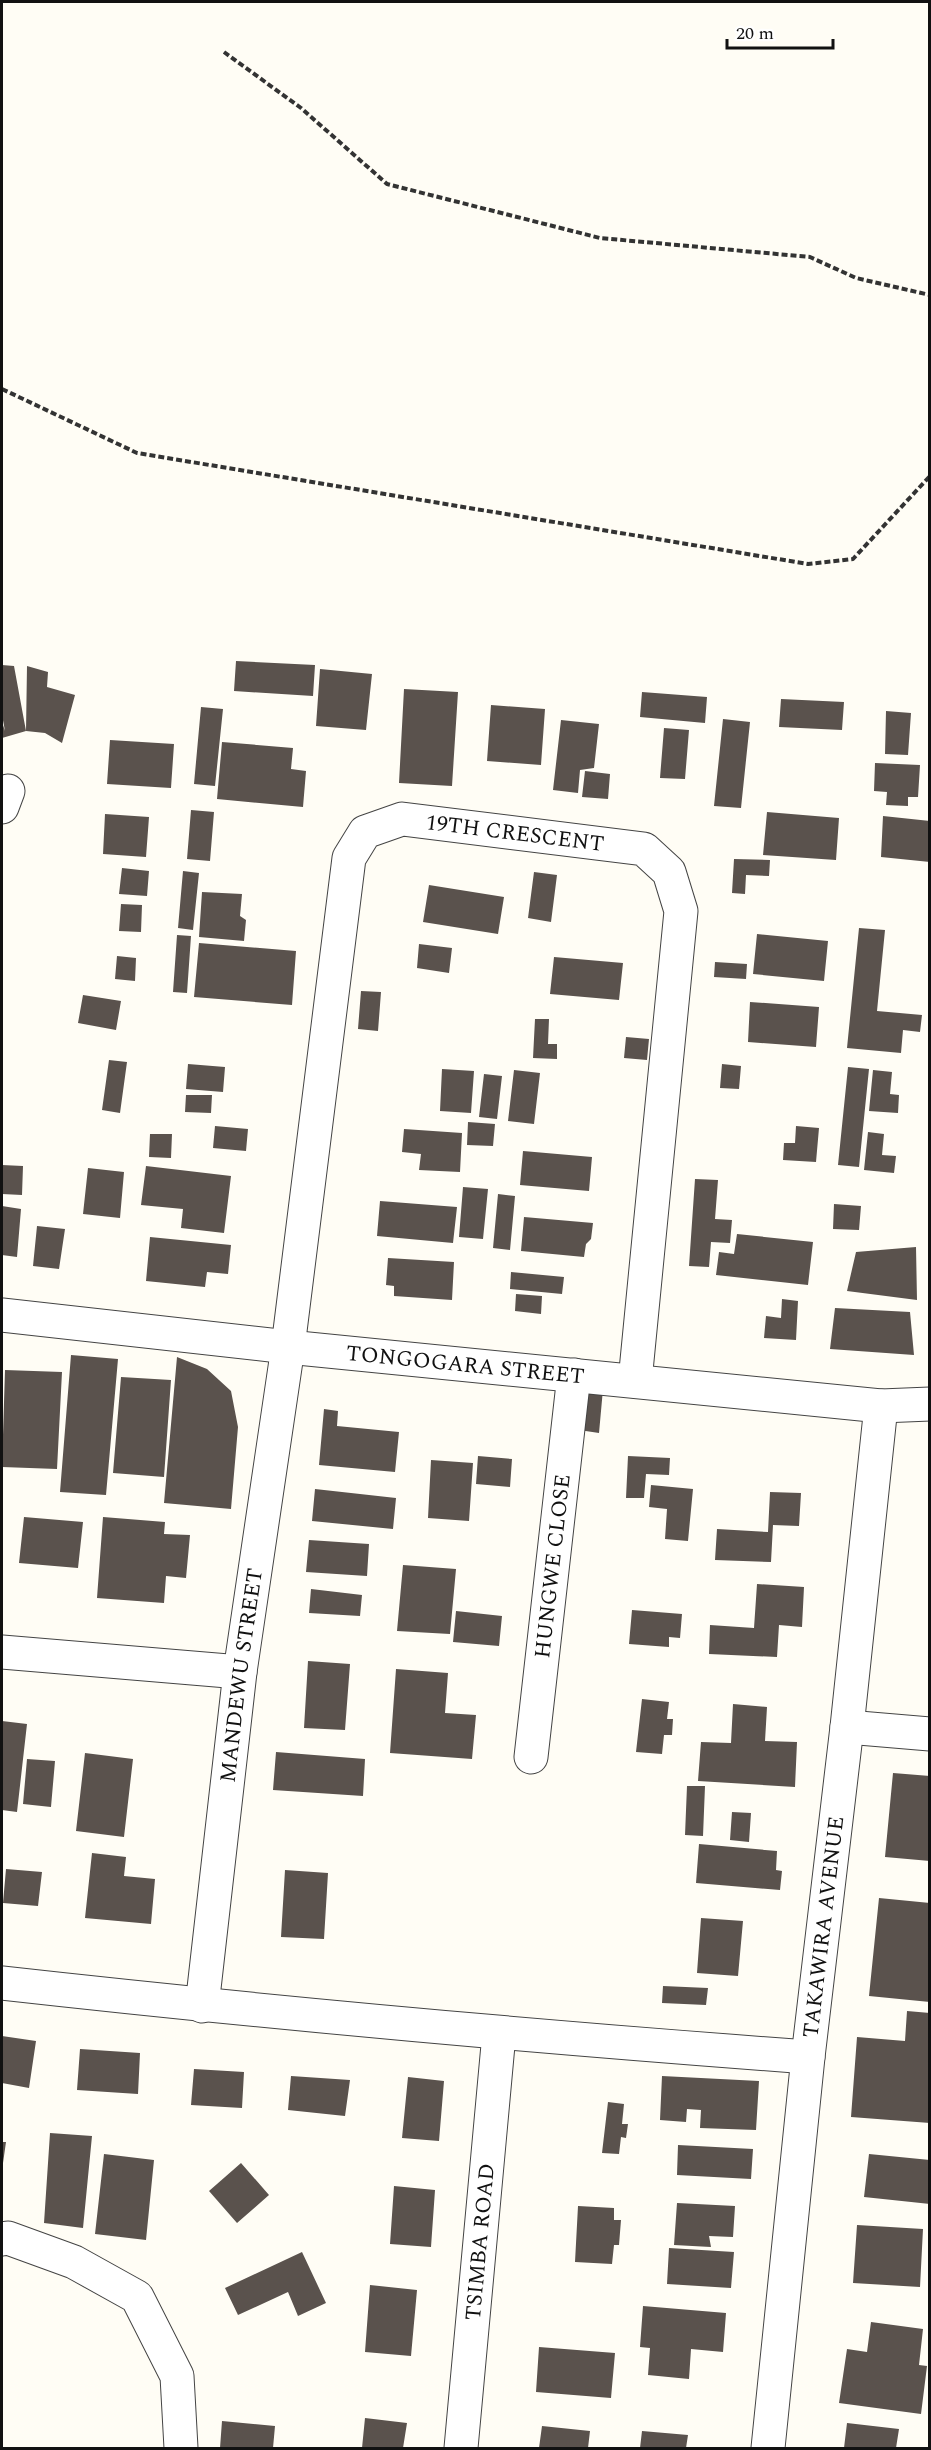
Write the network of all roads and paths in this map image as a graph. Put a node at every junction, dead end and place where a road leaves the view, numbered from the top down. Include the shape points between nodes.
1 (224, 52) dead end
2 (930, 295) edge
3 (2, 388) edge
4 (930, 476) edge
5 (2, 1316) edge
6 (288, 1347) junction
7 (574, 1375) junction
8 (635, 1381) junction
9 (930, 1404) edge
10 (881, 1406) junction
11 (2, 1652) edge
12 (240, 1672) junction
13 (847, 1727) junction
14 (930, 1734) edge
15 (531, 1757) dead end
16 (2, 1983) edge
17 (202, 2006) junction
18 (499, 2034) junction
19 (808, 2057) junction
20 (2, 2239) edge
21 (181, 2448) edge
22 (461, 2448) edge
23 (768, 2448) edge

1 - 2 path via 301,108 387,184 600,238 810,257 856,278
3 - 4 path via 137,453 808,564 853,558
5 - 6 street, TONGOGARA STREET
6 - 7 street, TONGOGARA STREET
6 - 8 street, 19TH CRESCENT via 349,858 365,832 402,819 644,849 669,873 681,912
6 - 12 street, MANDEWU STREET
7 - 8 street, TONGOGARA STREET
7 - 15 street, HUNGWE CLOSE
8 - 10 street, TONGOGARA STREET
9 - 10 street, TONGOGARA STREET
10 - 13 street, TAKAWIRA AVENUE
11 - 12 street
12 - 17 street, MANDEWU STREET
13 - 14 street
13 - 19 street, TAKAWIRA AVENUE
16 - 17 street
17 - 18 street
18 - 19 street
18 - 22 street, TSIMBA ROAD
19 - 23 street, TAKAWIRA AVENUE
20 - 21 street via 74,2262 137,2298 177,2376

